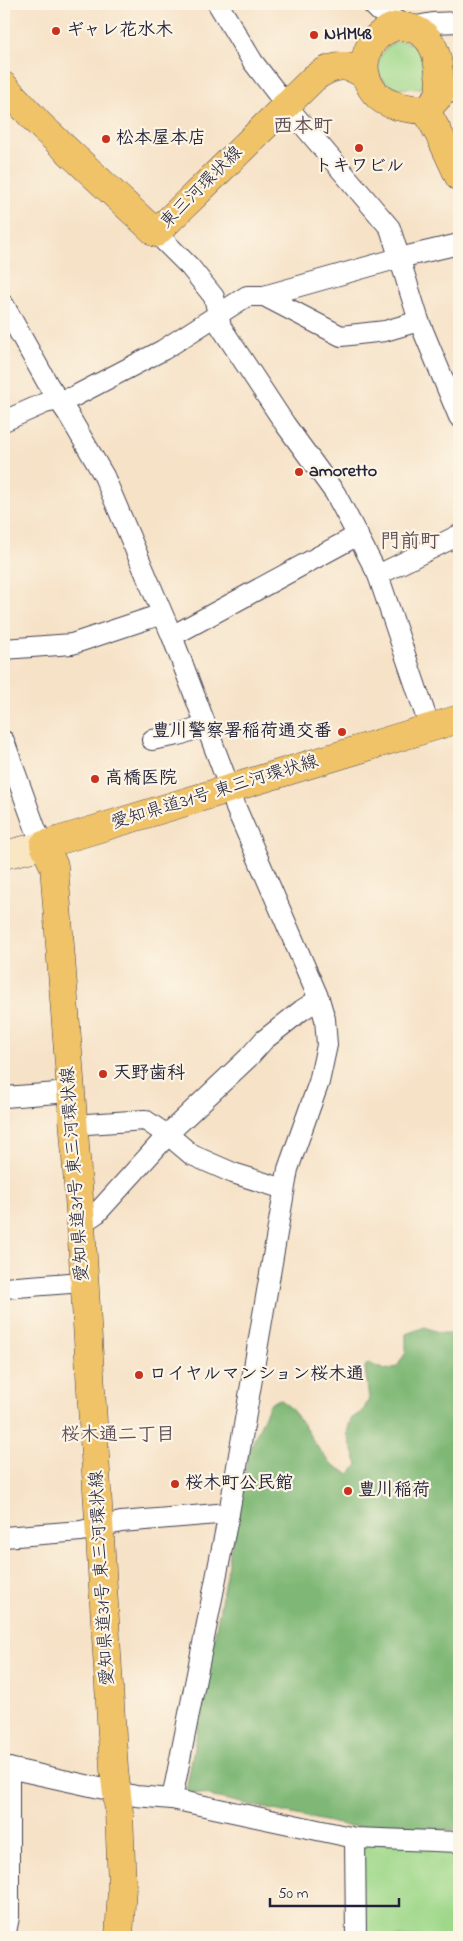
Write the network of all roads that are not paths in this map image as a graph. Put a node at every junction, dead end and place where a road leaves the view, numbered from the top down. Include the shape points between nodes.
1 (218, 4) edge
2 (459, 22) edge
3 (375, 23) edge
4 (409, 27) junction
5 (340, 66) junction
6 (366, 77) junction
7 (4, 86) edge
8 (442, 98) edge
9 (286, 105) junction
10 (459, 177) edge
11 (156, 233) junction
12 (459, 244) edge
13 (399, 258) junction
14 (264, 296) junction
15 (4, 304) edge
16 (218, 315) junction
17 (420, 321) junction
18 (58, 399) junction
19 (459, 418) edge
20 (4, 421) edge
21 (358, 535) junction
22 (459, 535) edge
23 (378, 575) junction
24 (162, 614) junction
25 (172, 636) junction
26 (4, 649) edge
27 (459, 719) edge
28 (206, 725) junction
29 (430, 728) junction
30 (152, 740) dead end
31 (4, 741) edge
32 (230, 789) junction
33 (44, 845) junction
34 (4, 855) edge
35 (319, 999) junction
36 (70, 1092) junction
37 (4, 1097) edge
38 (73, 1125) junction
39 (168, 1135) junction
40 (284, 1190) junction
41 (81, 1224) junction
42 (83, 1282) junction
43 (4, 1288) edge
44 (228, 1513) junction
45 (101, 1527) junction
46 (4, 1537) edge
47 (6, 1767) edge
48 (118, 1792) junction
49 (172, 1798) junction
50 (6, 1830) edge
51 (355, 1838) junction
52 (459, 1842) edge
53 (6, 1917) edge
54 (5, 1937) edge
55 (119, 1937) edge
56 (356, 1937) edge

1 - 9 street via 253,62
2 - 4 street
3 - 4 main road, 東三河環状線 via 388,28
3 - 5 main road, 東三河環状線
3 - 6 main road via 365,58
4 - 8 main road via 420,31 435,50
5 - 6 main road via 359,70
5 - 9 main road, 東三河環状線 via 314,78
6 - 8 main road via 375,94 392,104
7 - 11 main road, 東三河環状線 via 40,125
8 - 10 main road via 441,138
9 - 11 main road, 東三河環状線
9 - 13 street via 390,228
11 - 16 street via 214,297
12 - 13 street
13 - 14 street
13 - 17 street
14 - 16 street via 247,296
14 - 17 street via 342,336 385,332
15 - 18 street
16 - 18 street via 163,350 73,398
16 - 21 street via 222,327 285,424 335,493
17 - 19 street
18 - 20 street
18 - 24 street via 104,476
21 - 23 street
21 - 25 street
22 - 23 street
23 - 29 street
24 - 25 street
24 - 26 street via 72,644
25 - 28 street
27 - 29 main road, 愛知県道31号 東三河環状線
28 - 30 street
28 - 32 street
29 - 32 main road, 愛知県道31号 東三河環状線
31 - 33 street
32 - 33 main road, 愛知県道31号 東三河環状線
32 - 35 street
33 - 34 main road
33 - 36 main road, 愛知県道31号 東三河環状線 via 54,866
35 - 39 street via 264,1040
35 - 40 street via 327,1045 319,1082 288,1169
36 - 37 street
36 - 38 main road, 愛知県道31号 東三河環状線
38 - 39 street via 145,1120
38 - 41 main road, 愛知県道31号 東三河環状線
39 - 40 street via 192,1155 232,1173
39 - 41 street via 97,1213
40 - 44 street
41 - 42 main road, 愛知県道31号 東三河環状線
42 - 43 street
42 - 45 main road, 愛知県道31号 東三河環状線
44 - 45 street via 121,1522
44 - 49 street
45 - 46 street
45 - 48 main road, 愛知県道31号 東三河環状線 via 114,1769
47 - 48 street
47 - 50 street
48 - 49 street
48 - 55 main road, 愛知県道31号 東三河環状線 via 122,1887
49 - 51 street
50 - 53 street
51 - 52 street
51 - 56 street
53 - 54 street

